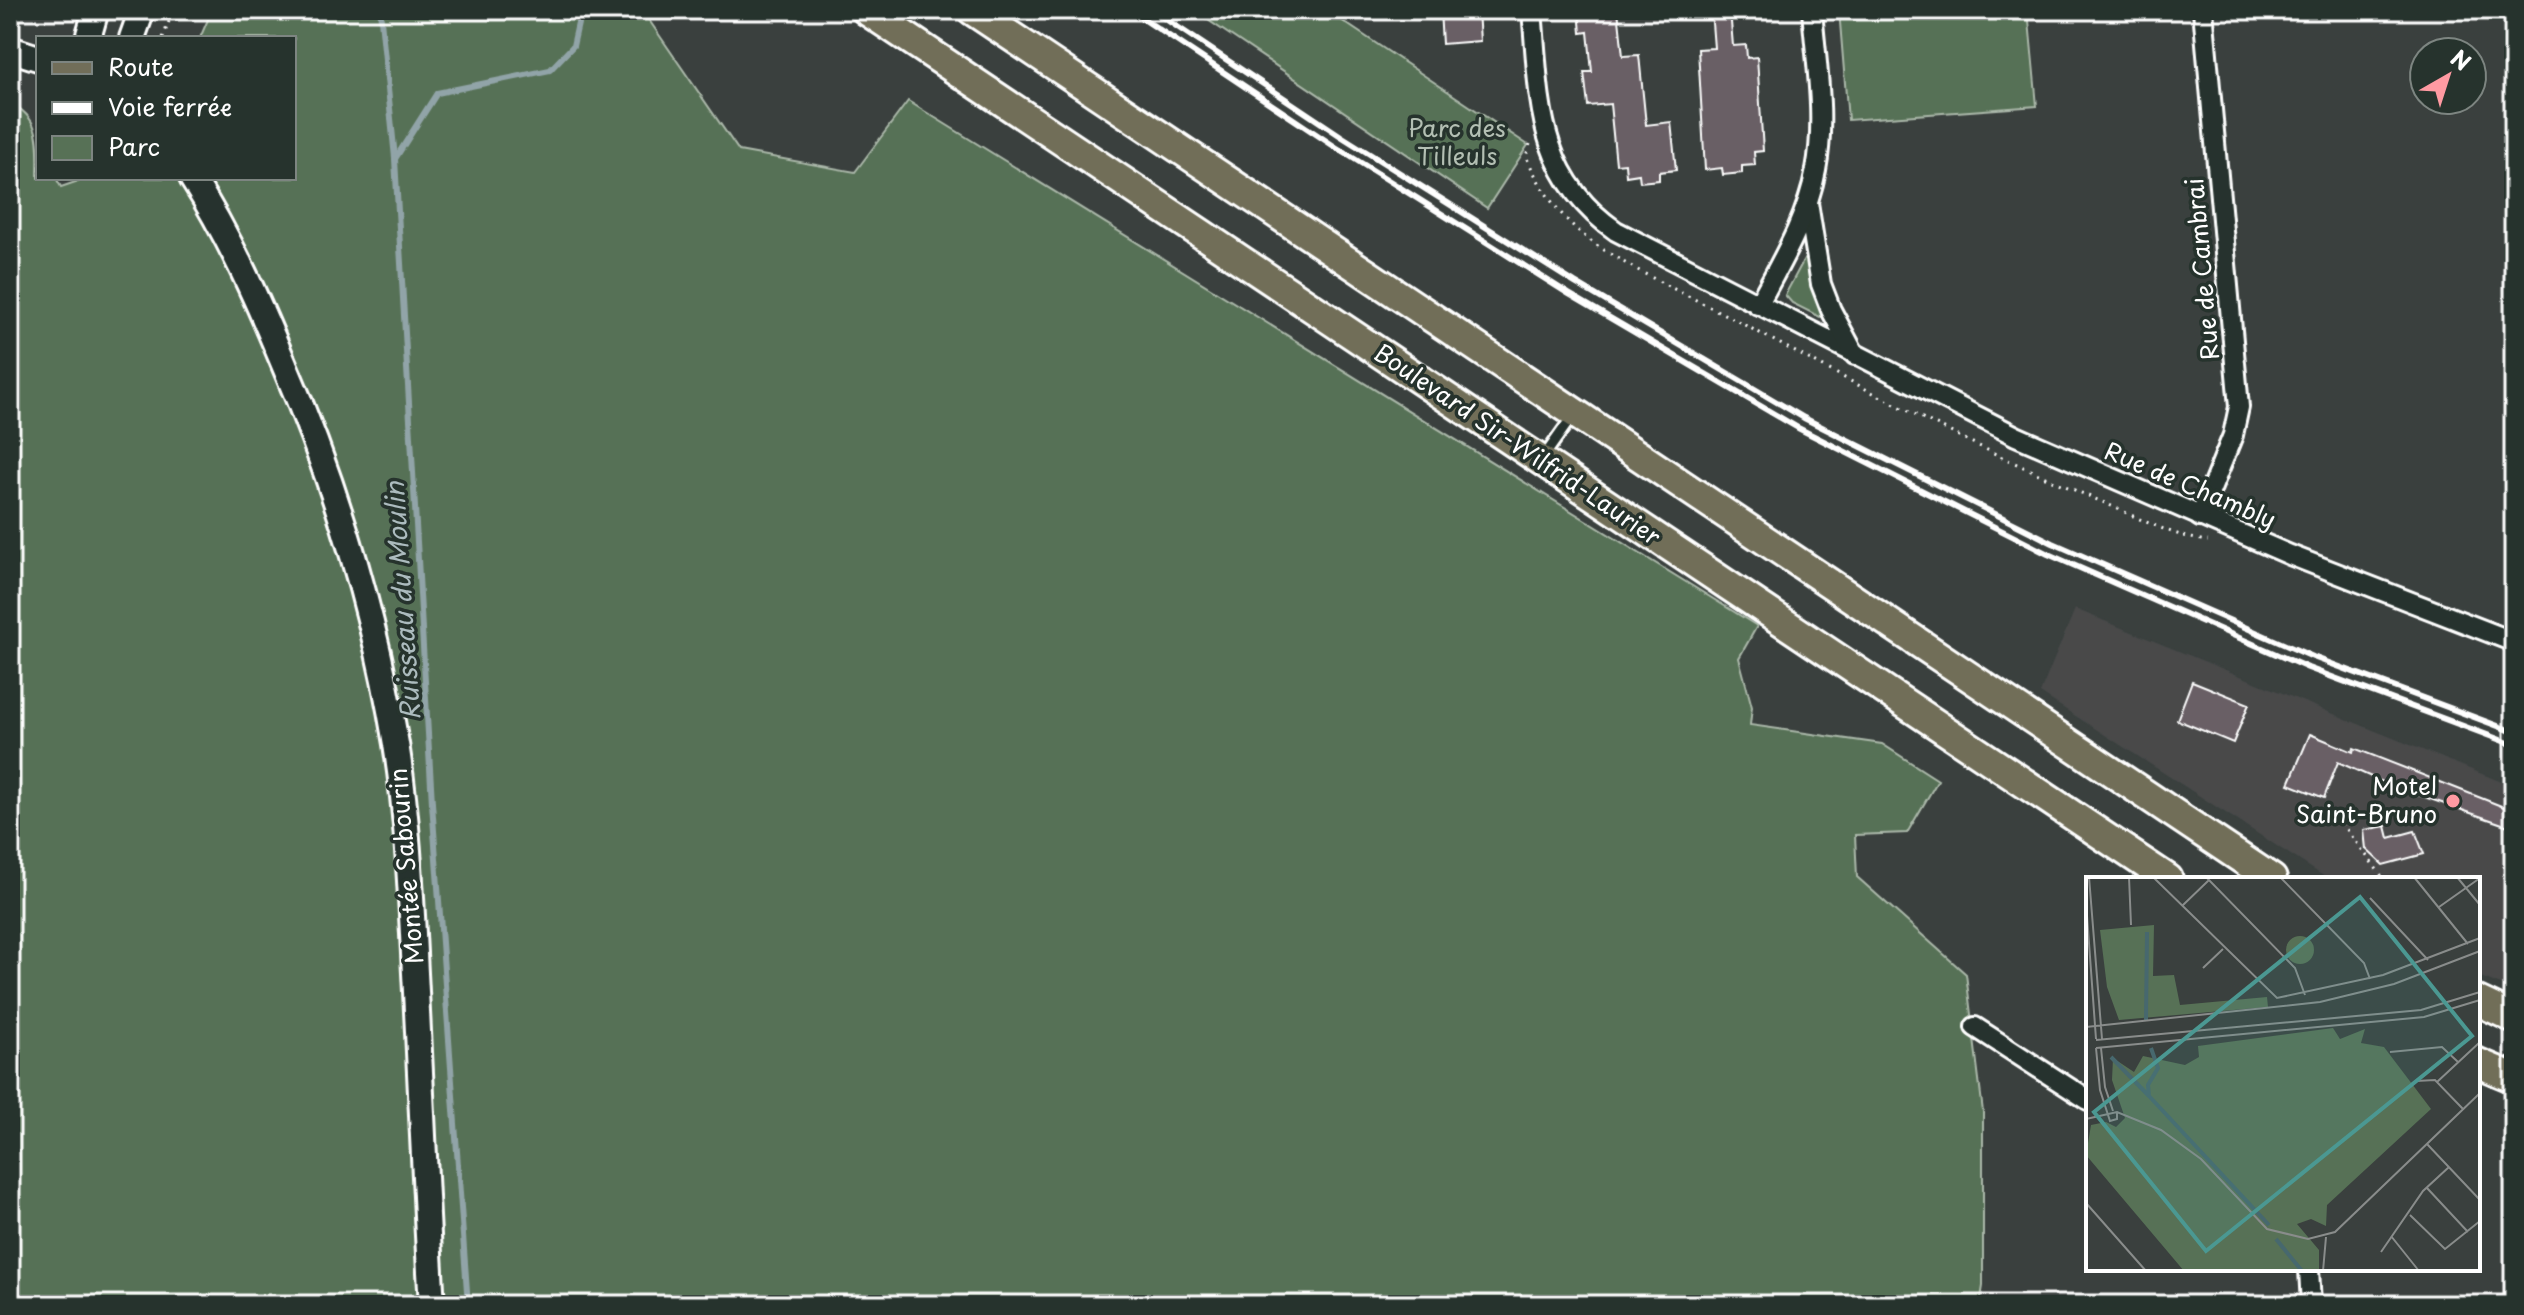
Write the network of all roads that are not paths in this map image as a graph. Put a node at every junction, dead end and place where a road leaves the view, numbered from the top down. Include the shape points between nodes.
1 (96, 10) edge
2 (142, 10) edge
3 (866, 10) edge
4 (972, 10) edge
5 (1532, 10) edge
6 (1812, 10) edge
7 (2203, 10) edge
8 (89, 36) edge
9 (133, 36) edge
10 (10, 49) edge
11 (36, 57) edge
12 (193, 180) edge
13 (1808, 203) junction
14 (1758, 305) junction
15 (1855, 355) junction
16 (1575, 413) junction
17 (1542, 461) junction
18 (2200, 517) junction
19 (2514, 642) edge
20 (2165, 877) edge
21 (2269, 877) edge
22 (2480, 1002) edge
23 (2514, 1018) edge
24 (1975, 1027) dead end
25 (2480, 1064) edge
26 (2514, 1078) edge
27 (2086, 1099) edge
28 (2309, 1271) edge
29 (432, 1305) edge
30 (2311, 1305) edge

1 - 8 street
2 - 9 street
3 - 17 main road, Boulevard Sir-Wilfrid-Laurier
4 - 16 main road
5 - 14 street, Rue de Chambly via 1546,136 1576,195 1616,231
6 - 13 street via 1821,128
7 - 18 street, Rue de Cambrai via 2239,407
10 - 11 street
12 - 29 street, Montée Sabourin via 252,290 311,427 352,549 384,680 406,827
13 - 14 street
13 - 15 street via 1821,284
14 - 15 street, Rue de Chambly
15 - 18 street, Rue de Chambly via 2016,436
16 - 17 lane
16 - 21 main road
17 - 20 main road, Boulevard Sir-Wilfrid-Laurier
18 - 19 street, Rue de Chambly
22 - 23 main road
24 - 27 street
25 - 26 main road
28 - 30 street

